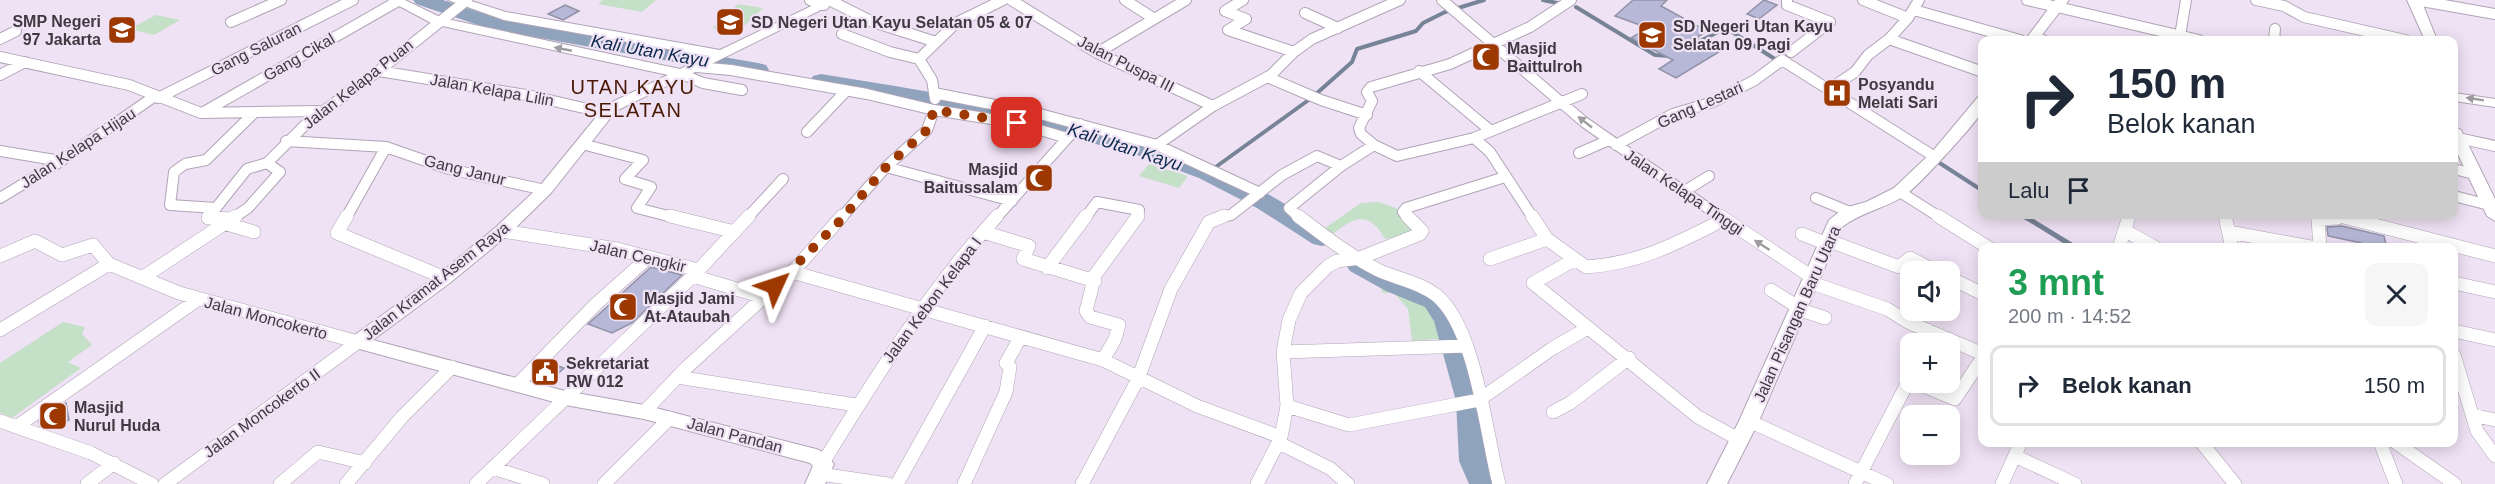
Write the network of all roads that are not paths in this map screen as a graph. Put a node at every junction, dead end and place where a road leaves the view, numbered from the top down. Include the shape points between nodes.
1 (281, 0) edge
2 (353, 0) edge
3 (1003, 0) edge
4 (1011, 0) edge
5 (1125, 0) edge
6 (1186, 0) edge
7 (1244, 0) edge
8 (1400, 0) edge
9 (1442, 0) edge
10 (1571, 0) edge
11 (1787, 0) edge
12 (1863, 0) edge
13 (1919, 0) edge
14 (2027, 0) edge
15 (2187, 0) edge
16 (2256, 0) edge
17 (2415, 0) edge
18 (397, 1) edge
19 (825, 1) edge
20 (461, 3) edge
21 (2060, 4) edge
22 (2123, 9) dead end
23 (1305, 13) dead end
24 (1911, 14) junction
25 (2495, 14) edge
26 (1153, 18) junction
27 (439, 20) junction
28 (2120, 21) junction
29 (231, 22) dead end
30 (1338, 28) junction
31 (2275, 28) dead end
32 (842, 33) dead end
33 (2013, 36) edge
34 (2035, 36) edge
35 (2177, 36) edge
36 (2181, 36) edge
37 (2274, 36) edge
38 (2387, 36) edge
39 (2430, 36) edge
40 (0, 39) edge
41 (1888, 39) junction
42 (933, 41) junction
43 (1494, 44) junction
44 (0, 45) edge
45 (1294, 52) junction
46 (1791, 52) dead end
47 (1097, 53) junction
48 (717, 56) junction
49 (0, 57) edge
50 (919, 59) junction
51 (25, 62) junction
52 (693, 69) junction
53 (1978, 70) edge
54 (379, 71) junction
55 (1419, 71) junction
56 (0, 75) edge
57 (1267, 77) junction
58 (742, 90) dead end
59 (1828, 90) junction
60 (846, 91) junction
61 (1582, 93) dead end
62 (935, 94) junction
63 (2458, 98) edge
64 (160, 99) junction
65 (1560, 102) junction
66 (2495, 103) edge
67 (1978, 105) edge
68 (1213, 106) junction
69 (934, 110) junction
70 (318, 111) junction
71 (605, 112) junction
72 (201, 113) junction
73 (254, 113) junction
74 (1367, 115) junction
75 (1073, 131) junction
76 (1491, 131) junction
77 (807, 132) dead end
78 (1474, 138) junction
79 (2458, 138) edge
80 (286, 141) junction
81 (1612, 142) junction
82 (2458, 142) edge
83 (582, 144) junction
84 (1157, 145) junction
85 (1374, 145) junction
86 (2495, 146) edge
87 (386, 147) junction
88 (0, 151) edge
89 (1579, 153) dead end
90 (1932, 159) junction
91 (58, 163) junction
92 (267, 163) junction
93 (1341, 166) junction
94 (886, 167) junction
95 (2458, 170) edge
96 (2474, 174) junction
97 (1708, 176) dead end
98 (1504, 177) junction
99 (783, 179) dead end
100 (544, 190) junction
101 (1683, 192) junction
102 (1900, 192) junction
103 (1256, 196) junction
104 (2458, 197) edge
105 (0, 198) edge
106 (1816, 198) dead end
107 (1012, 201) junction
108 (216, 208) junction
109 (2492, 210) edge
110 (1850, 212) junction
111 (2128, 219) edge
112 (2225, 219) edge
113 (2318, 219) edge
114 (2347, 219) edge
115 (1724, 220) junction
116 (230, 221) junction
117 (502, 231) junction
118 (2126, 231) junction
119 (254, 232) dead end
120 (735, 232) junction
121 (983, 232) junction
122 (2229, 232) junction
123 (1802, 234) dead end
124 (1547, 238) junction
125 (1826, 241) junction
126 (1981, 243) edge
127 (2121, 243) edge
128 (2147, 243) edge
129 (2231, 243) edge
130 (2290, 243) edge
131 (2318, 243) edge
132 (2443, 243) edge
133 (2458, 247) edge
134 (0, 256) edge
135 (2495, 256) edge
136 (649, 257) junction
137 (1359, 258) junction
138 (1490, 259) dead end
139 (1574, 260) junction
140 (109, 264) junction
141 (1900, 266) edge
142 (1047, 268) junction
143 (792, 272) junction
144 (696, 273) junction
145 (142, 278) junction
146 (445, 278) junction
147 (1810, 279) junction
148 (1095, 281) junction
149 (1960, 283) edge
150 (2458, 284) edge
151 (1771, 290) dead end
152 (1978, 292) edge
153 (2495, 292) edge
154 (763, 297) junction
155 (196, 300) junction
156 (1798, 308) junction
157 (923, 309) junction
158 (1825, 318) dead end
159 (985, 326) junction
160 (1588, 328) junction
161 (0, 330) edge
162 (1928, 330) junction
163 (1926, 333) edge
164 (2458, 333) edge
165 (1020, 338) junction
166 (2495, 340) edge
167 (358, 342) junction
168 (1458, 347) junction
169 (1283, 352) junction
170 (1978, 354) edge
171 (1629, 358) junction
172 (1103, 360) junction
173 (1978, 364) edge
174 (452, 367) junction
175 (2458, 368) edge
176 (677, 377) junction
177 (1138, 379) junction
178 (518, 384) junction
179 (1960, 391) edge
180 (1902, 393) edge
181 (1940, 393) edge
182 (1959, 393) edge
183 (565, 398) junction
184 (1472, 402) junction
185 (856, 405) junction
186 (1287, 406) junction
187 (644, 412) junction
188 (1553, 412) dead end
189 (2472, 415) junction
190 (670, 418) junction
191 (2495, 420) edge
192 (0, 421) edge
193 (1749, 422) junction
194 (16, 427) junction
195 (1280, 440) junction
196 (1740, 440) junction
197 (2205, 447) edge
198 (2380, 447) edge
199 (2402, 447) edge
200 (2018, 449) edge
201 (2495, 456) edge
202 (114, 463) junction
203 (365, 463) junction
204 (496, 469) junction
205 (820, 473) edge
206 (1858, 477) edge
207 (87, 484) edge
208 (152, 484) edge
209 (165, 484) edge
210 (280, 484) edge
211 (346, 484) edge
212 (476, 484) edge
213 (543, 484) edge
214 (604, 484) edge
215 (888, 484) edge
216 (897, 484) edge
217 (964, 484) edge
218 (1082, 484) edge
219 (1257, 484) edge
220 (1348, 484) edge
221 (1498, 484) edge
222 (1717, 484) edge
223 (1887, 484) edge
224 (2002, 484) edge
225 (2075, 484) edge
226 (2235, 484) edge
227 (2396, 484) edge
228 (2455, 484) edge

1 - 29 street
2 - 64 street, Gang Saluran
3 - 42 street via 954,22
4 - 47 street, Jalan Puspa III
5 - 26 street
6 - 26 street
7 - 45 street via 1225,11 1246,19 1229,28 1231,31
8 - 30 street
9 - 43 street, Jalan Kelapa Tinggi
10 - 43 street via 1530,27
11 - 46 street via 1787,5 1830,22
12 - 24 street via 1879,9
13 - 24 street
14 - 21 street
15 - 36 street
16 - 38 street via 2284,6 2304,17
17 - 25 street
17 - 39 street
18 - 27 street
18 - 72 street, Gang Cikal
19 - 42 street via 873,22
19 - 48 street, Jalan Kramat Asem Raya
20 - 27 street, Jalan Kelapa Puan
20 - 48 street via 504,16
21 - 28 street
21 - 34 street
22 - 28 street
23 - 30 street
24 - 33 street
24 - 41 street
26 - 47 street
52 -> 27 street
27 - 54 street, Jalan Kelapa Puan
28 - 35 street
30 - 45 street
31 - 37 street
32 - 50 street
40 - 44 street via 15,35
41 - 53 street
41 - 59 street via 1855,72
42 - 50 street
43 - 55 street via 1450,64
43 - 65 street, Jalan Kelapa Tinggi
45 - 57 street
47 - 68 street, Jalan Puspa III
48 - 52 street, Jalan Kramat Asem Raya
49 - 51 street
50 - 62 street via 932,80
51 - 56 street
51 - 64 street via 129,85
52 - 58 street via 699,83
52 - 60 street via 731,70
52 - 71 street, Jalan Kramat Asem Raya
54 - 70 street, Jalan Kelapa Puan
54 - 71 street, Jalan Kelapa Lilin
55 - 74 street via 1368,90 1372,101
55 - 76 street
57 - 68 street
57 - 74 street
59 - 81 street, Gang Lestari via 1780,62 1713,102 1673,114
59 - 90 street
60 - 69 street
60 - 77 street
61 - 65 street
62 - 69 street
62 - 75 street
66 -> 63 street
64 - 72 street
64 - 91 street, Jalan Kelapa Hijau
65 - 76 street
81 -> 65 street, Jalan Kelapa Tinggi
67 - 90 street, Jalan Pisangan Baru Utara
68 - 84 street
69 - 75 street
69 - 94 street via 927,130
70 - 73 street
70 - 80 street, Jalan Kelapa Puan
71 - 83 street, Jalan Kramat Asem Raya
72 - 73 street
73 - 108 street via 206,160 174,172 170,206
74 - 85 street via 1359,128
75 - 84 street
75 - 107 street, Jalan Kebon Kelapa I
76 - 78 street
78 - 85 street via 1397,156
78 - 98 street via 1490,152
79 - 86 street
80 - 87 street, Gang Janur
80 - 92 street, Jalan Kelapa Puan
81 - 89 street, Gang Lestari
81 - 101 street, Jalan Kelapa Tinggi
82 - 96 street
83 - 100 street, Jalan Kramat Asem Raya
83 - 120 street via 643,160 625,179 651,187 637,208
84 - 103 street
85 - 93 street
87 - 100 street, Gang Janur via 449,169
87 - 146 street via 337,233
88 - 91 street
90 - 102 street, Jalan Pisangan Baru Utara
91 - 105 street, Jalan Kelapa Hijau
92 - 108 street via 245,171
92 - 116 street via 280,172 258,199
93 - 103 street via 1317,156 1282,175
93 - 137 street via 1289,208
94 - 107 street
94 - 143 street
95 - 96 street
96 - 109 street
97 - 101 street
98 - 124 street
98 - 137 street via 1406,208 1403,212 1422,232
99 - 120 street
100 - 117 street, Jalan Kramat Asem Raya
101 - 115 street, Jalan Kelapa Tinggi
102 - 110 street, Jalan Pisangan Baru Utara
102 - 126 street
103 - 177 street via 1231,215 1209,222 1171,289
104 - 109 street
106 - 110 street
107 - 121 street, Jalan Kebon Kelapa I
108 - 116 street via 208,218
110 - 125 street, Jalan Pisangan Baru Utara via 1835,224
111 - 118 street
112 - 122 street
113 - 131 street
114 - 132 street
115 - 139 street via 1660,252 1612,265 1586,267
147 -> 115 street, Jalan Kelapa Tinggi
116 - 119 street
116 - 145 street
117 - 136 street, Jalan Cengkir
117 - 146 street, Jalan Kramat Asem Raya
118 - 127 street
118 - 128 street
120 - 144 street
121 - 142 street via 1029,246 1022,258
121 - 157 street, Jalan Kebon Kelapa I
122 - 129 street
122 - 130 street
123 - 125 street
124 - 138 street
124 - 139 street
125 - 141 street
125 - 147 street, Jalan Pisangan Baru Utara
133 - 135 street
134 - 140 street, Jalan Moncokerto via 35,241 62,255 93,245
136 - 144 street, Jalan Cengkir
136 - 178 street via 596,304
137 - 168 street via 1443,302
137 - 169 street via 1328,266 1301,293
139 - 160 street via 1533,283
140 - 145 street, Jalan Moncokerto
140 - 161 street
142 - 148 street
142 - 148 street via 1097,202 1139,210 1105,259
143 - 154 street
143 - 157 street
144 - 154 street
144 - 183 street, Jalan Cengkir
145 - 155 street, Jalan Moncokerto
146 - 167 street, Jalan Kramat Asem Raya
147 - 156 street, Jalan Pisangan Baru Utara
147 - 162 street, Jalan Kelapa Tinggi via 1887,309
148 - 172 street via 1086,314 1120,328
149 - 152 street
150 - 153 street
151 - 156 street
154 - 176 street
155 - 167 street, Jalan Moncokerto
155 - 194 street
156 - 158 street
156 - 193 street, Jalan Pisangan Baru Utara
157 - 159 street
157 - 185 street, Jalan Kebon Kelapa I
159 - 165 street
159 - 216 street
160 - 171 street
160 - 184 street
162 - 163 street
162 - 170 street, Jalan Kelapa Tinggi
164 - 166 street
165 - 172 street
165 - 217 street via 1006,363 1010,367 1006,392
167 - 174 street, Jalan Moncokerto
167 - 209 street, Jalan Moncokerto II
168 - 169 street
168 - 184 street
169 - 186 street
171 - 188 street
171 - 196 street via 1698,417
172 - 177 street
173 - 179 street
174 - 178 street, Jalan Moncokerto
174 - 203 street via 402,417
175 - 189 street
176 - 185 street
176 - 187 street
177 - 195 street
177 - 218 street
178 - 183 street, Jalan Moncokerto
180 - 206 street
181 - 182 street via 1955,399
183 - 187 street, Jalan Pandan
183 - 204 street, Jalan Cengkir
184 - 186 street via 1349,425
184 - 221 street
185 - 205 street, Jalan Kebon Kelapa I
186 - 195 street
187 - 190 street, Jalan Pandan
189 - 191 street
189 - 201 street via 2477,431
190 - 205 street, Jalan Pandan
190 - 214 street
192 - 194 street
193 - 196 street, Jalan Pisangan Baru Utara
193 - 206 street
194 - 202 street
195 - 219 street
195 - 220 street via 1331,469
196 - 222 street, Jalan Pisangan Baru Utara
197 - 226 street
198 - 227 street
199 - 228 street
200 - 224 street
200 - 225 street
202 - 207 street
202 - 208 street
203 - 210 street via 318,452
203 - 211 street
204 - 212 street, Jalan Cengkir
204 - 213 street
205 - 215 street
206 - 223 street

